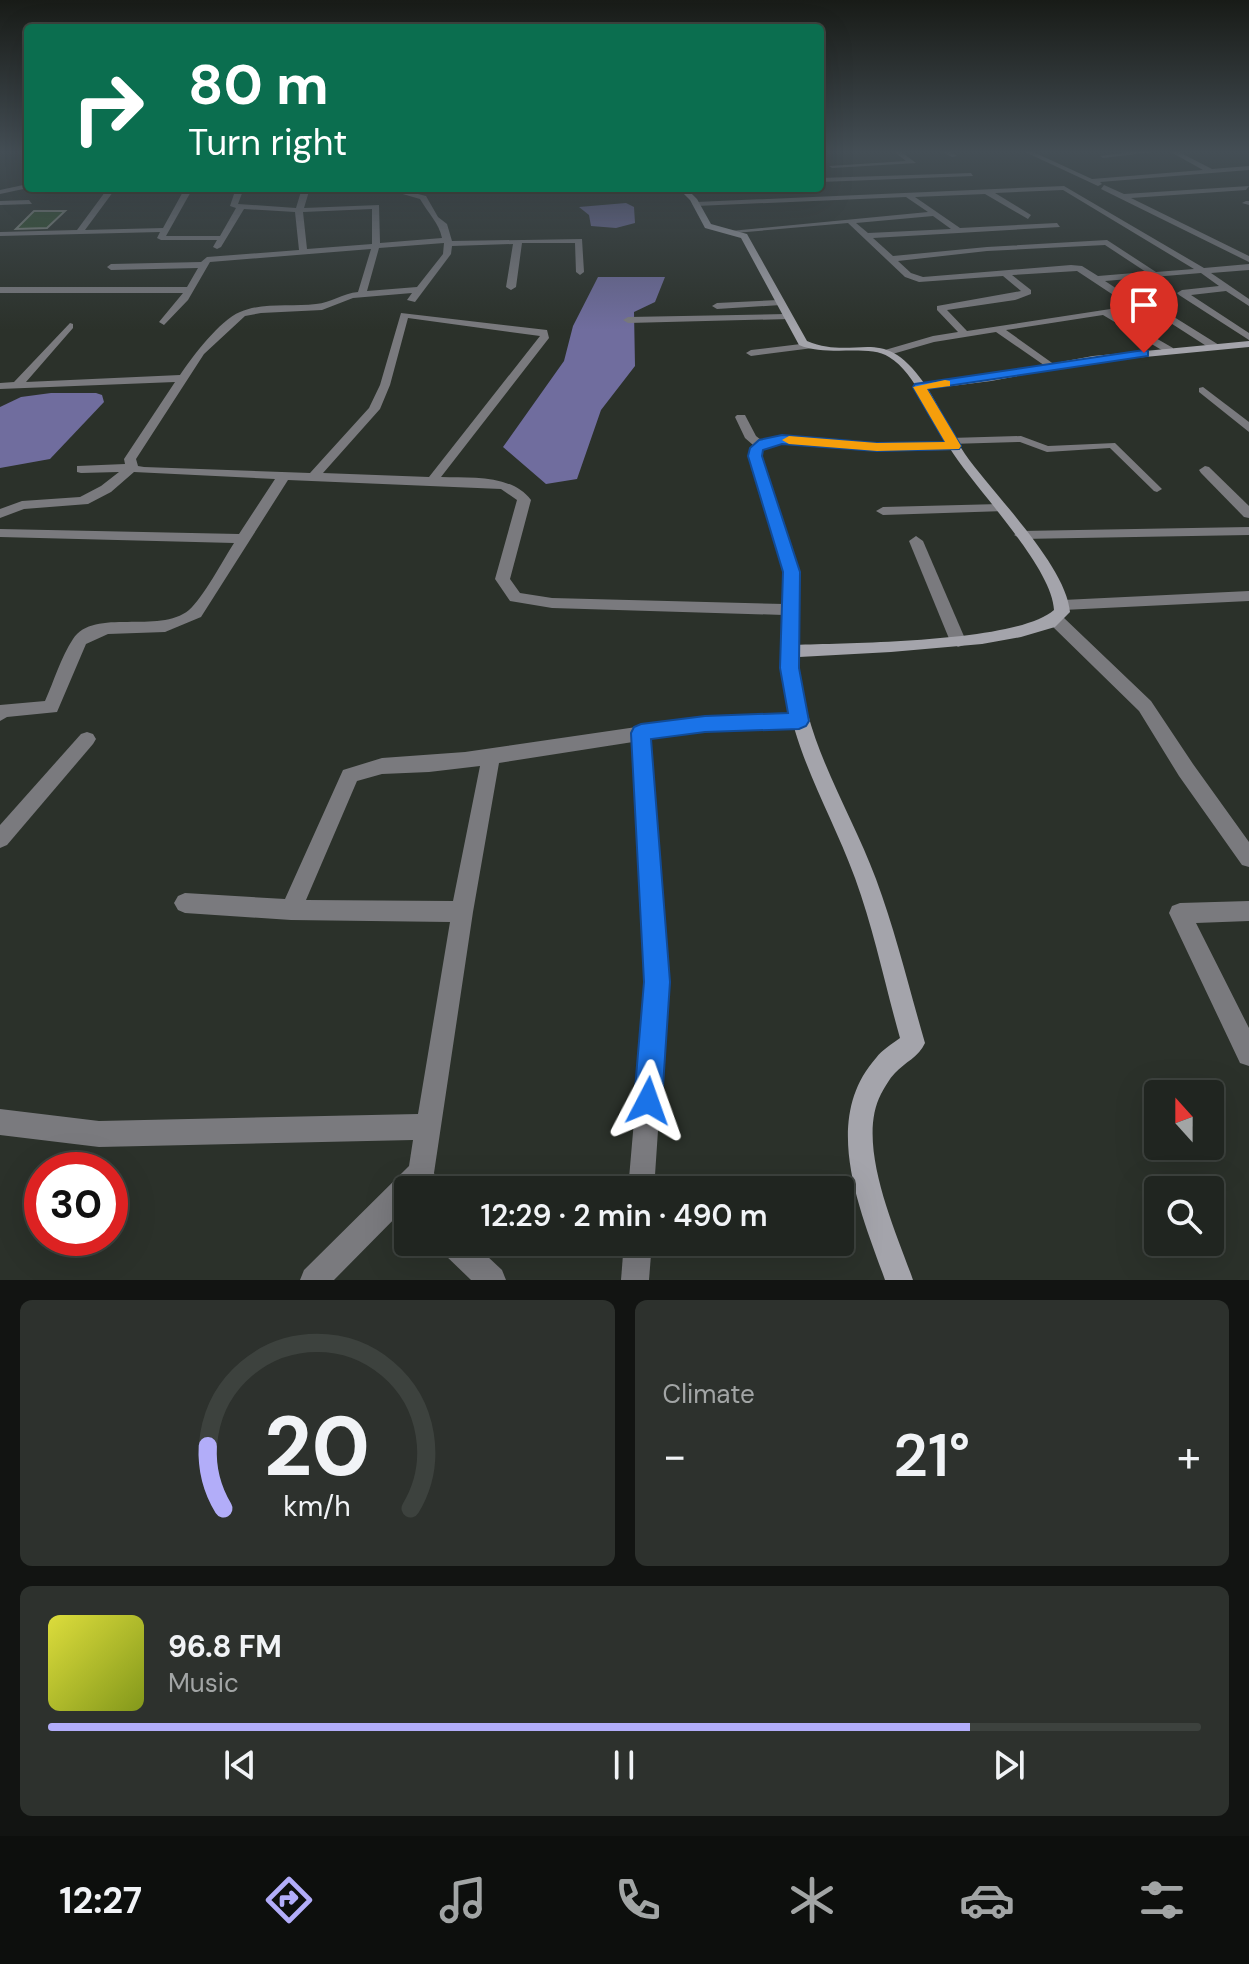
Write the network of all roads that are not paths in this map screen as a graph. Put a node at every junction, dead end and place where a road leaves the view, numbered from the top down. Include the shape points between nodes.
1 (299, 210) edge
2 (95, 211) edge
3 (176, 211) edge
4 (239, 211) edge
5 (376, 211) edge
6 (431, 211) edge
7 (700, 211) edge
8 (815, 211) edge
9 (930, 211) edge
10 (1018, 211) edge
11 (1102, 211) edge
12 (1152, 211) edge
13 (935, 214) junction
14 (1028, 217) dead end
15 (850, 221) junction
16 (824, 222) junction
17 (1057, 225) dead end
18 (165, 230) junction
19 (957, 230) junction
20 (735, 231) junction
21 (79, 232) junction
22 (0, 234) edge
23 (866, 236) junction
24 (221, 238) junction
25 (1150, 238) junction
26 (1136, 239) dead end
27 (518, 241) junction
28 (1121, 241) dead end
29 (448, 242) junction
30 (1107, 242) junction
31 (376, 245) junction
32 (987, 249) junction
33 (303, 253) junction
34 (892, 259) junction
35 (1249, 259) edge
36 (209, 261) junction
37 (111, 267) dead end
38 (1249, 267) edge
39 (1203, 270) junction
40 (580, 272) dead end
41 (1004, 273) junction
42 (1153, 273) junction
43 (1096, 279) junction
44 (511, 287) dead end
45 (1226, 288) junction
46 (1, 290) edge
47 (189, 290) junction
48 (418, 290) junction
49 (362, 294) junction
50 (778, 303) junction
51 (1249, 303) edge
52 (717, 306) dead end
53 (1138, 307) junction
54 (1105, 312) junction
55 (404, 315) junction
56 (786, 317) junction
57 (628, 320) dead end
58 (164, 322) dead end
59 (70, 326) dead end
60 (998, 329) junction
61 (965, 334) junction
62 (1249, 337) edge
63 (1249, 344) edge
64 (809, 346) junction
65 (1215, 347) junction
66 (1169, 350) junction
67 (889, 352) junction
68 (751, 353) dead end
69 (1051, 367) junction
70 (183, 378) junction
71 (17, 385) junction
72 (0, 386) edge
73 (919, 387) junction
74 (1203, 390) dead end
75 (741, 417) dead end
76 (1249, 428) edge
77 (952, 444) junction
78 (760, 445) junction
79 (132, 468) junction
80 (81, 469) dead end
81 (1205, 470) dead end
82 (284, 476) junction
83 (313, 477) junction
84 (432, 481) junction
85 (1157, 489) dead end
86 (1000, 508) junction
87 (883, 511) dead end
88 (0, 514) edge
89 (1249, 514) edge
90 (1249, 531) edge
91 (0, 533) edge
92 (1021, 535) junction
93 (241, 539) junction
94 (916, 541) dead end
95 (1249, 596) edge
96 (793, 610) junction
97 (1060, 613) junction
98 (958, 641) junction
99 (791, 651) junction
100 (0, 714) edge
101 (799, 721) junction
102 (641, 733) junction
103 (87, 739) dead end
104 (491, 757) junction
105 (0, 839) edge
106 (1249, 858) edge
107 (185, 903) dead end
108 (291, 910) junction
109 (1249, 911) edge
110 (462, 912) junction
111 (1249, 1054) edge
112 (0, 1122) edge
113 (428, 1127) junction
114 (424, 1176) edge
115 (642, 1176) edge
116 (394, 1209) edge
117 (467, 1256) edge
118 (637, 1256) edge
119 (314, 1280) edge
120 (492, 1280) edge
121 (635, 1280) edge
122 (899, 1280) edge

1 - 33 street
2 - 21 street
3 - 18 street
4 - 24 street
5 - 31 street
6 - 29 street via 443,224
7 - 20 street via 708,226
8 - 16 street
9 - 13 street
10 - 14 street
11 - 25 street
12 - 35 street
13 - 15 street
13 - 19 street
15 - 16 street
15 - 23 street
16 - 20 street
17 - 19 street
18 - 21 street
18 - 24 street via 160,237 164,239
19 - 23 street
19 - 32 street
20 - 50 street via 744,236
21 - 22 street
23 - 34 street
24 - 36 street
25 - 26 street
25 - 39 street
27 - 29 street
27 - 40 street via 579,241
27 - 44 street
28 - 30 street
29 - 31 street
29 - 48 street via 447,254
30 - 32 street
30 - 42 street
31 - 33 street
31 - 49 street
32 - 34 street
33 - 36 street
34 - 41 street via 922,280
36 - 37 street
36 - 47 street
38 - 39 street
39 - 42 street
39 - 45 street
41 - 43 street via 1079,268
41 - 61 street via 1028,292 940,308
42 - 43 street
43 - 53 street
45 - 51 street
45 - 62 street via 1182,293
46 - 47 street
47 - 58 street
48 - 49 street
48 - 55 street
49 - 70 street via 322,307 242,314 200,352
50 - 52 street
50 - 56 street
53 - 54 street
53 - 65 street via 1155,309
54 - 60 street
54 - 66 street
55 - 83 street via 374,409
55 - 84 street via 537,329 545,336
56 - 57 street
56 - 64 street
59 - 71 street
60 - 61 street
60 - 69 street
61 - 67 street
63 - 65 street
64 - 67 street
64 - 68 street
65 - 66 street
66 - 69 street
67 - 73 street
69 - 73 street
70 - 71 street
70 - 79 street via 130,459
71 - 72 street
73 - 77 street
74 - 76 street
75 - 78 street
77 - 78 street via 877,447 782,439
77 - 85 lane via 1021,439 1047,449 1112,445
77 - 86 street
78 - 96 street via 755,456 792,572
79 - 80 street
79 - 82 street
79 - 88 street via 83,501 22,505
81 - 89 street
82 - 83 street
82 - 93 street
83 - 84 street
84 - 96 street via 508,487 520,493 524,500 502,579 515,597 552,603
86 - 87 street
86 - 92 street
90 - 92 street
91 - 93 street
92 - 97 street via 1045,568
93 - 100 street via 196,613 161,627 89,632 80,640 51,707
94 - 98 street
95 - 97 street
96 - 99 street
97 - 98 street via 1033,631
97 - 106 street via 1145,706
98 - 99 street
99 - 101 street via 791,687
101 - 102 street via 705,724
101 - 122 street via 867,881 913,1043 880,1069 861,1115 864,1176
102 - 104 street
102 - 115 street via 657,982
103 - 105 street
104 - 108 street via 370,767 350,776
104 - 110 street
107 - 108 street
108 - 110 street
109 - 111 street via 1180,913
110 - 113 street
112 - 113 street via 99,1134
113 - 114 street
116 - 119 street
117 - 120 street
118 - 121 street

